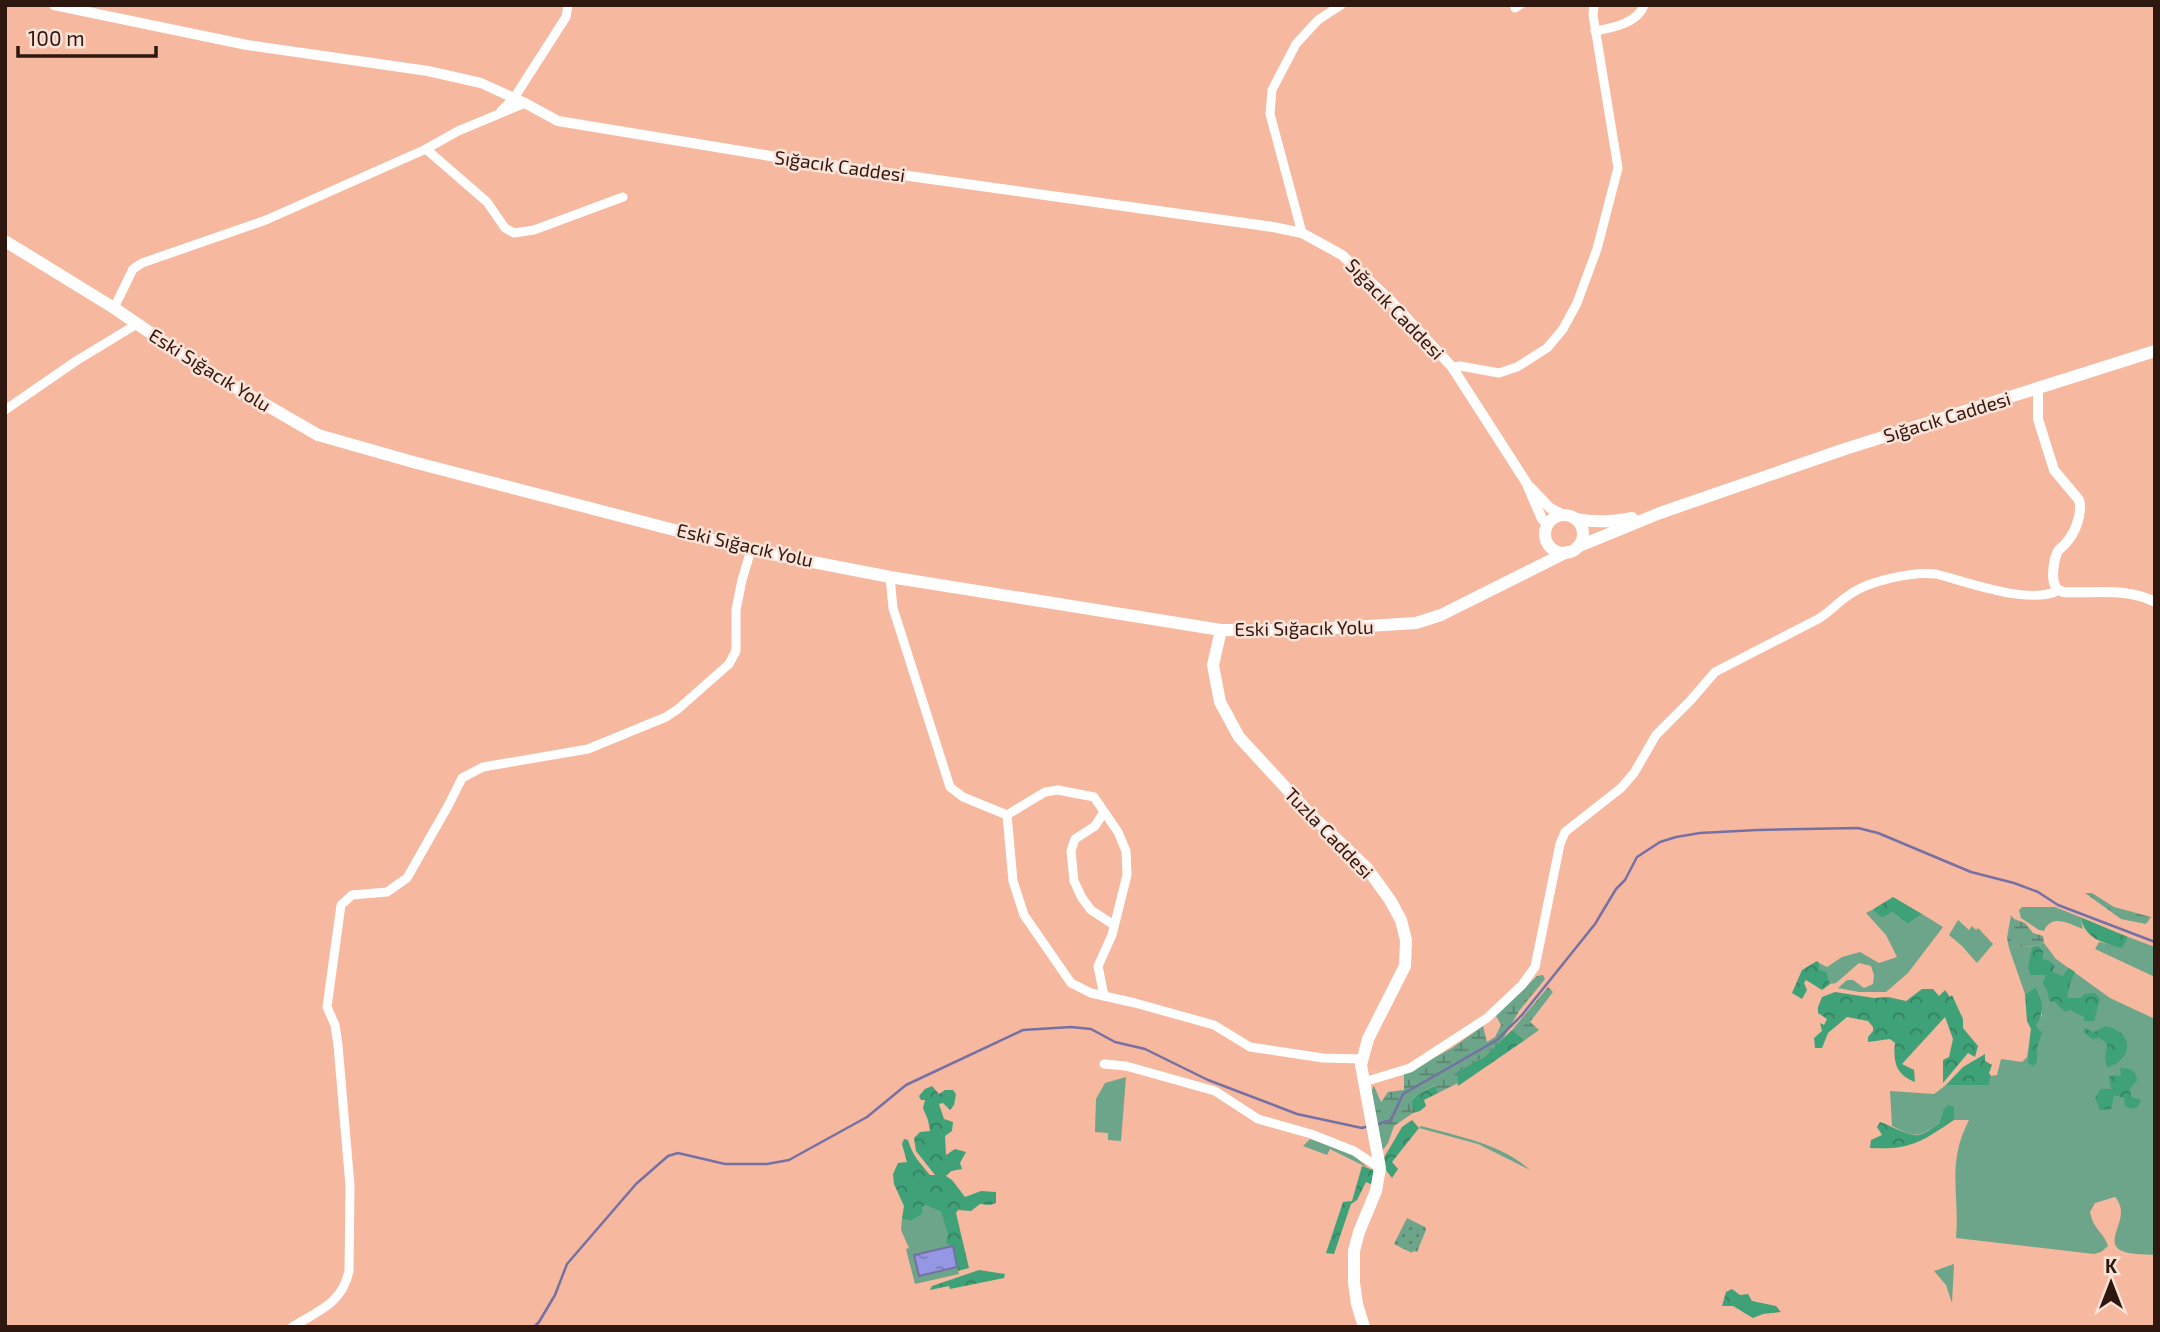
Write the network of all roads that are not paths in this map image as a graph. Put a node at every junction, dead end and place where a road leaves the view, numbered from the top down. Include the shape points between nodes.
1 (54, 5) edge
2 (568, 5) edge
3 (1340, 5) edge
4 (1594, 5) edge
5 (1644, 5) edge
6 (1595, 31) junction
7 (514, 98) junction
8 (526, 103) junction
9 (497, 115) junction
10 (426, 149) junction
11 (622, 197) dead end
12 (1302, 233) junction
13 (5, 242) edge
14 (114, 308) junction
15 (137, 324) junction
16 (2155, 351) edge
17 (1452, 368) junction
18 (2038, 389) junction
19 (5, 410) edge
20 (1526, 482) junction
21 (1660, 513) junction
22 (1570, 517) junction
23 (1546, 530) junction
24 (751, 550) junction
25 (1572, 550) junction
26 (1533, 568) junction
27 (890, 577) junction
28 (2059, 590) junction
29 (2155, 602) edge
30 (1221, 630) junction
31 (1104, 812) junction
32 (1007, 815) junction
33 (1114, 925) junction
34 (1104, 996) junction
35 (1362, 1059) junction
36 (1104, 1064) dead end
37 (1364, 1082) junction
38 (1381, 1168) junction
39 (292, 1327) edge
40 (1364, 1327) edge

1 - 7 street, Sığacık Caddesi via 247,45 428,71 481,83
2 - 7 street via 566,17
3 - 12 street via 1296,44 1272,90 1270,114
4 - 6 street
5 - 6 street via 1630,21
6 - 17 street via 1618,168 1577,303 1546,348 1517,367 1499,373
7 - 8 street, Sığacık Caddesi
7 - 9 street
8 - 9 street
8 - 12 street, Sığacık Caddesi via 572,124
9 - 10 street
10 - 11 street via 487,202 505,228 514,233
10 - 14 street via 265,220 142,263 133,269
12 - 17 street, Sığacık Caddesi via 1342,255
13 - 14 main road, Eski Sığacık Yolu
14 - 15 main road, Eski Sığacık Yolu
15 - 19 street
15 - 24 main road, Eski Sığacık Yolu via 318,435
16 - 18 main road, Sığacık Caddesi
17 - 20 street, Sığacık Caddesi
18 - 21 main road, Sığacık Caddesi
18 - 28 street via 2038,419 2054,470 2081,506 2069,540 2058,551 2054,583
20 - 22 street via 1550,508
20 - 23 street
21 - 22 main road via 1611,523
21 - 25 main road, Eski Sığacık Yolu
22 - 23 main road via 1552,519
22 - 25 main road via 1583,530
23 - 25 main road via 1547,542 1555,550
23 - 26 main road
24 - 27 main road, Eski Sığacık Yolu
24 - 39 street via 736,610 736,651 729,664 678,709 588,749 483,767 462,778 407,878 387,892 352,895 341,905 327,1007 338,1045 350,1186 349,1271 337,1298
25 - 26 main road, Eski Sığacık Yolu
26 - 30 main road, Eski Sığacık Yolu via 1416,623
27 - 30 main road, Eski Sığacık Yolu
27 - 32 street via 893,608 950,787
28 - 29 street via 2120,593
28 - 37 street via 2023,596 1936,574 1896,578 1848,595 1818,619 1715,672 1656,734 1621,788 1565,832 1535,967 1522,985 1487,1018 1410,1068
30 - 35 main road, Tuzla Caddesi via 1213,665 1220,702 1239,737 1367,868 1401,920 1405,966
31 - 32 street via 1094,797 1058,790 1045,792
31 - 33 street via 1126,851 1127,874
31 - 33 street via 1095,826 1075,839 1071,851 1074,881 1082,898
32 - 34 street via 1013,881 1024,915 1071,983
33 - 34 street via 1098,966
34 - 35 street via 1214,1025 1250,1046 1323,1058
35 - 37 main road, Tuzla Caddesi
36 - 38 street via 1215,1091 1258,1119 1354,1151
37 - 38 main road, Tuzla Caddesi
38 - 40 main road via 1354,1251 1353,1283

